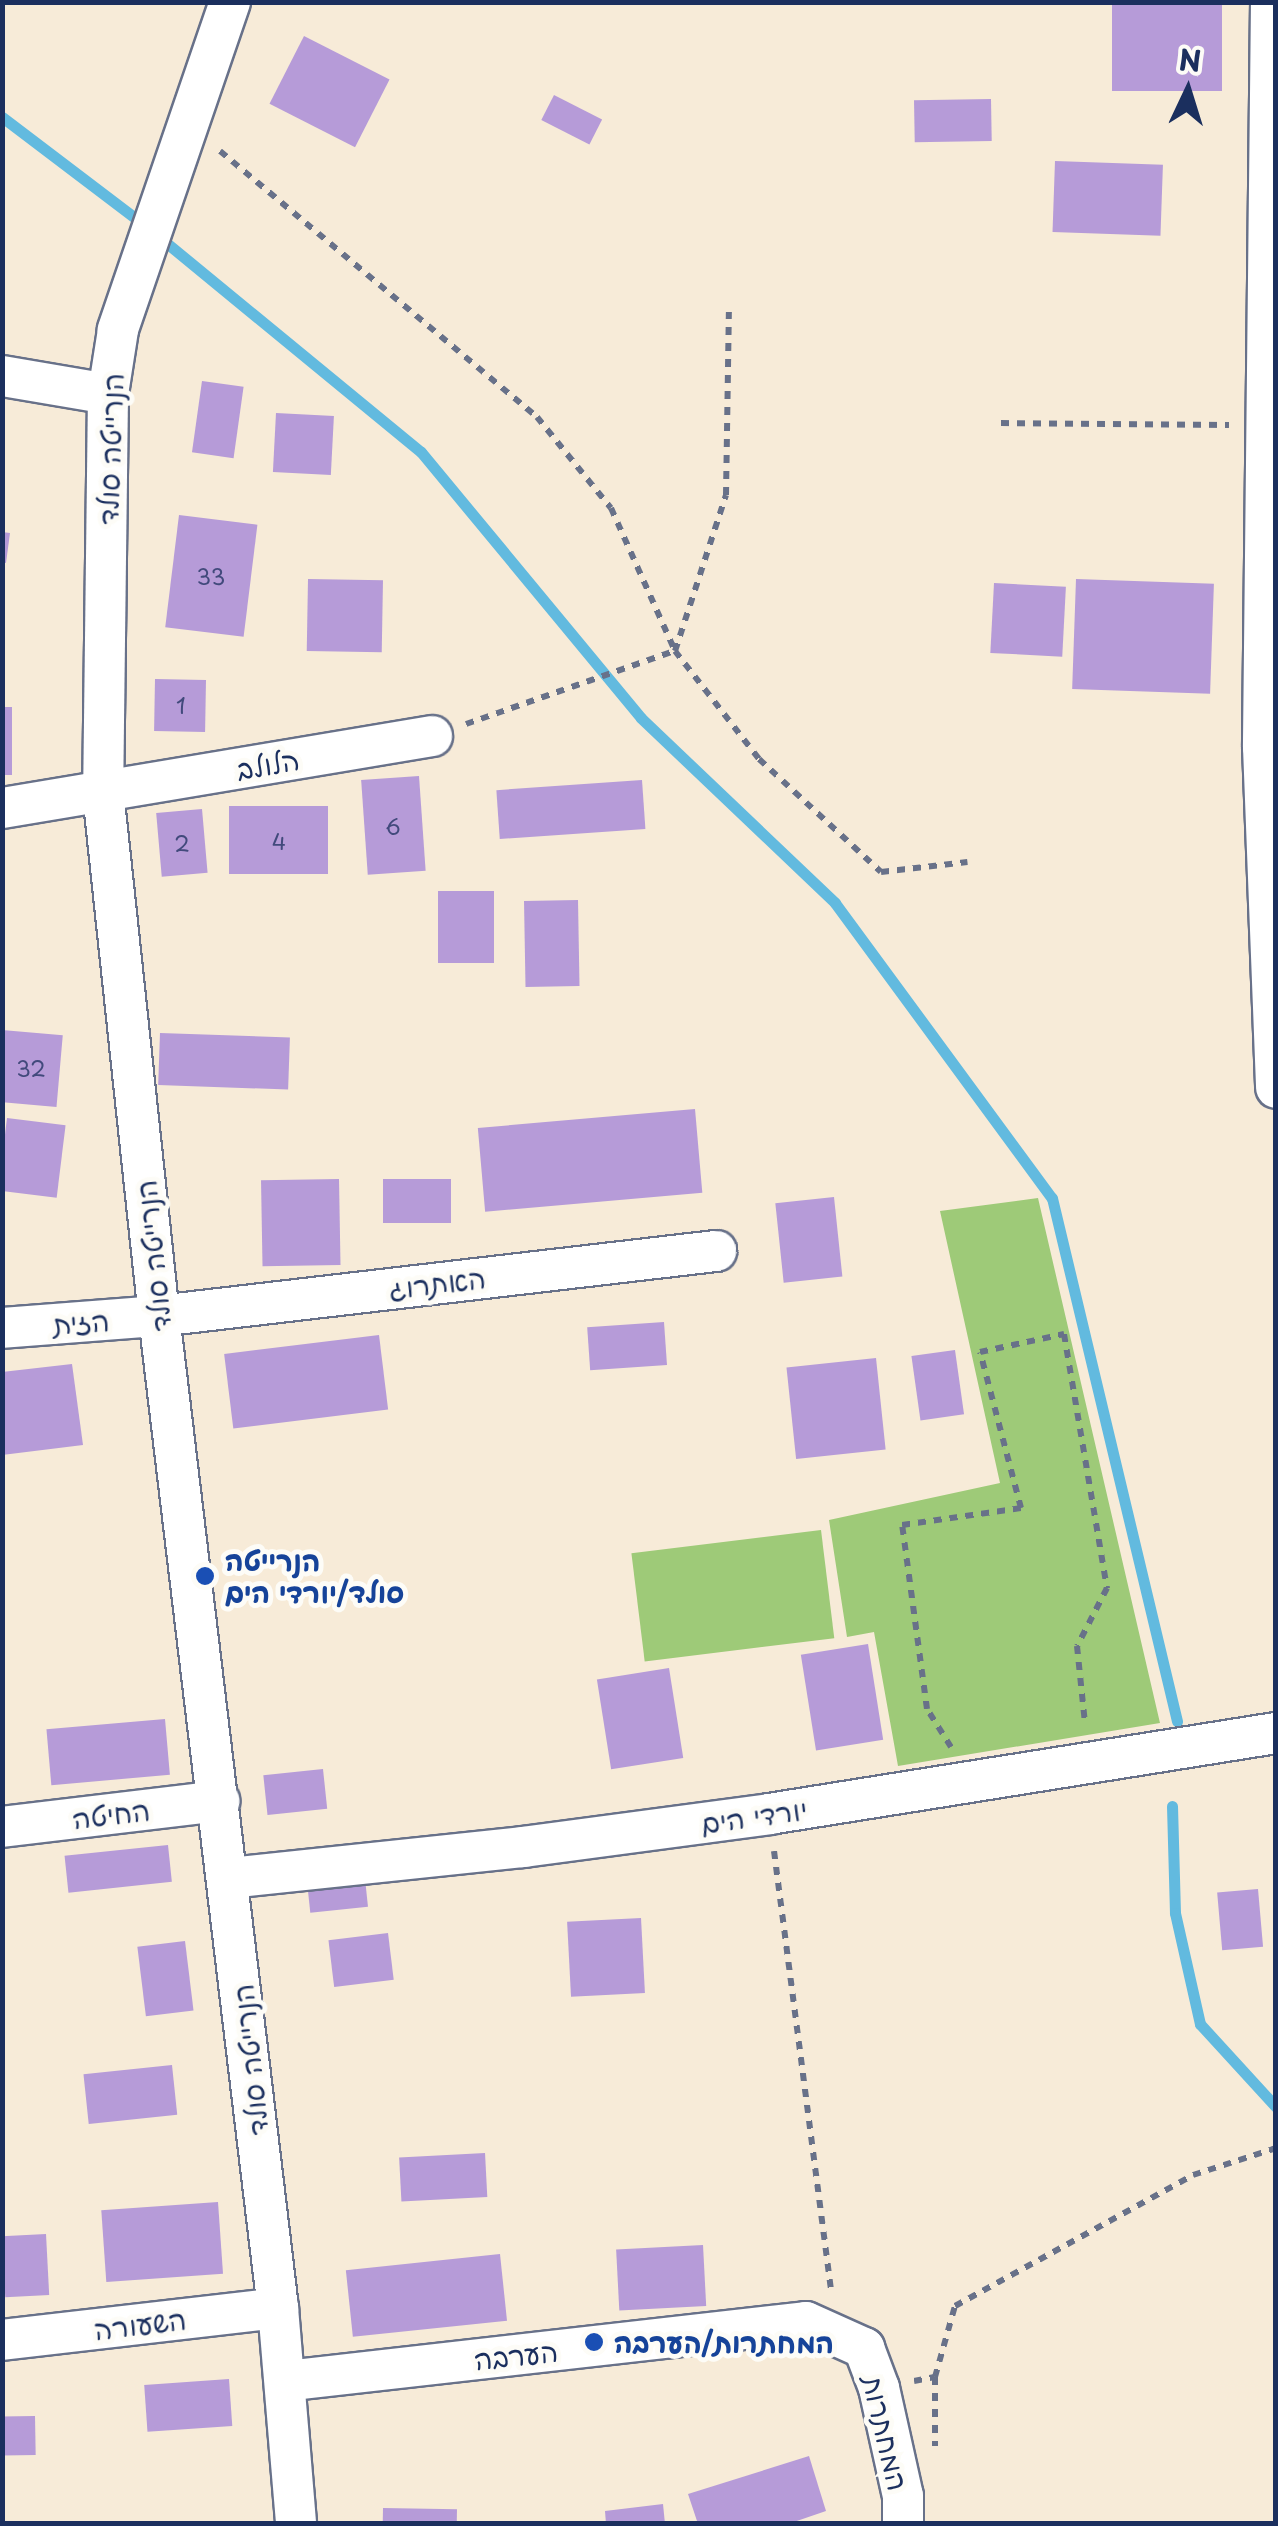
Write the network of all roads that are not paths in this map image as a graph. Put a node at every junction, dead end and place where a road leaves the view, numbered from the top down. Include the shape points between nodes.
1 (230, 2) edge
2 (1271, 2) edge
3 (2, 376) edge
4 (108, 394) junction
5 (432, 736) road end
6 (103, 792) junction
7 (2, 808) edge
8 (1276, 1088) edge
9 (716, 1251) dead end
10 (158, 1316) junction
11 (2, 1328) edge
12 (1276, 1733) edge
13 (219, 1801) junction
14 (2, 1827) edge
15 (229, 1878) junction
16 (278, 2308) junction
17 (822, 2329) joint
18 (2, 2340) edge
19 (285, 2382) junction
20 (296, 2524) edge
21 (904, 2524) edge

1 - 4 street, הנרייטה סולד via 118,330
2 - 8 street via 1263,747
3 - 4 street
4 - 6 street, הנרייטה סולד
5 - 6 street, הלולב
6 - 7 street, הלולב
6 - 10 street, הנרייטה סולד
9 - 10 street, האתרוג
10 - 11 street, הזית
10 - 13 street, הנרייטה סולד
12 - 15 street, יורדי הים via 769,1814
13 - 14 street, החיטה
13 - 15 street, הנרייטה סולד
15 - 16 street, הנרייטה סולד
16 - 18 street, השעורה
16 - 19 street, הנרייטה סולד
17 - 19 street, הערבה
17 - 21 street, המחתרות via 864,2348 880,2388
19 - 20 street, הנרייטה סולד

